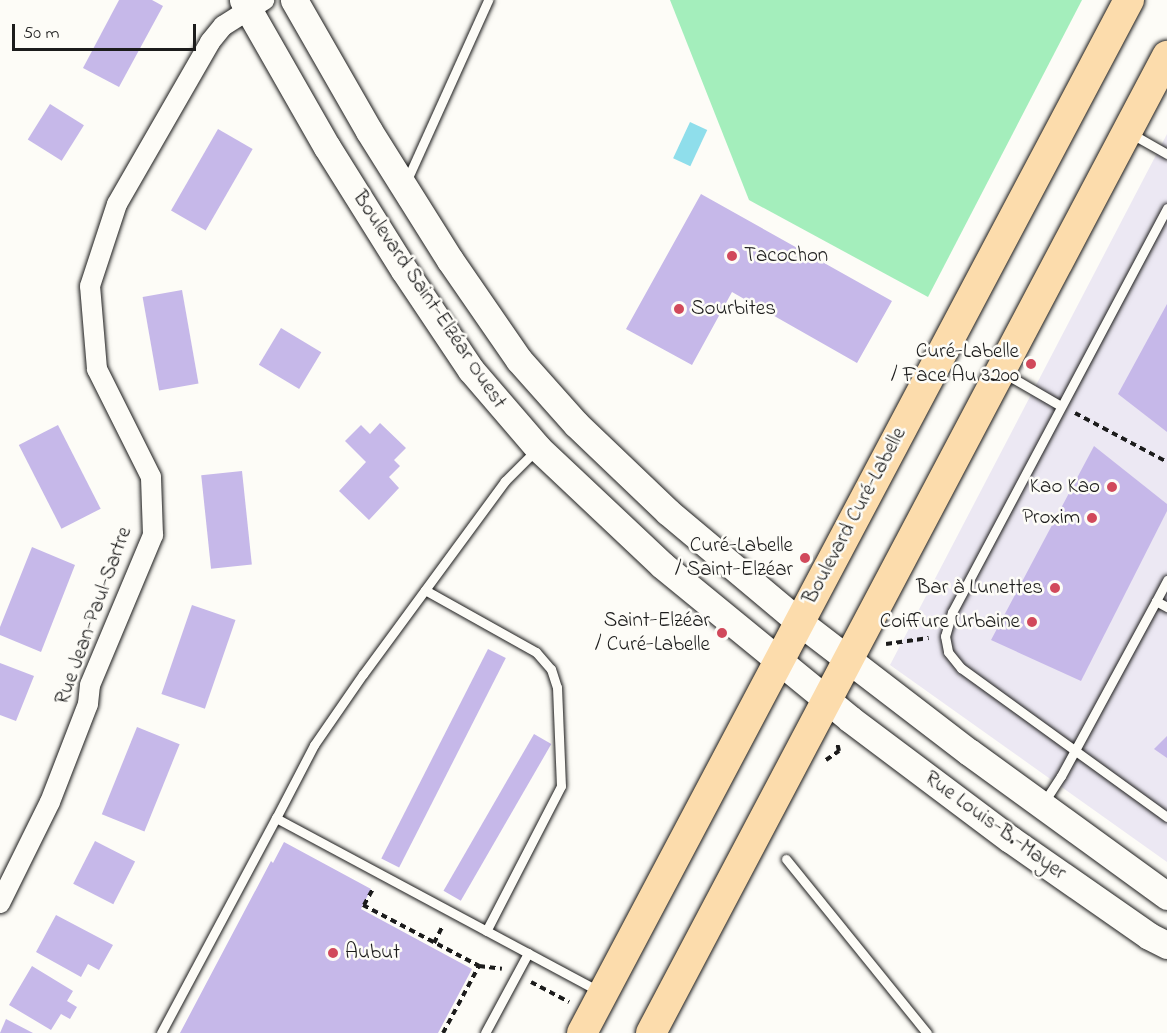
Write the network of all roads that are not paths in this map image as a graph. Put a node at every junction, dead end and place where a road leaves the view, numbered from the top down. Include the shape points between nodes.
1 (294, 0) edge
2 (488, 0) edge
3 (1129, 0) edge
4 (252, 3) edge
5 (1167, 56) edge
6 (1126, 130) junction
7 (1167, 154) edge
8 (404, 187) junction
9 (1167, 208) edge
10 (1000, 371) junction
11 (1061, 406) junction
12 (538, 448) junction
13 (1167, 580) edge
14 (425, 590) junction
15 (1156, 601) junction
16 (1167, 607) edge
17 (798, 621) junction
18 (778, 661) junction
19 (849, 661) junction
20 (828, 700) junction
21 (1074, 752) junction
22 (1042, 804) junction
23 (1167, 817) edge
24 (276, 818) junction
25 (786, 860) dead end
26 (1167, 896) edge
27 (1, 899) edge
28 (486, 931) junction
29 (1167, 945) edge
30 (528, 953) junction
31 (603, 993) junction
32 (161, 1033) edge
33 (485, 1033) edge
34 (582, 1033) edge
35 (651, 1033) edge
36 (927, 1033) edge

1 - 8 street, Boulevard Saint-Elzéar Ouest
2 - 8 lane
3 - 17 main road, Boulevard Curé-Labelle
4 - 12 street, Boulevard Saint-Elzéar Ouest via 327,147 398,261 471,370
4 - 27 street, Rue Jean-Paul-Sartre via 216,32 129,183 117,204 90,286 97,369 150,477 153,535 90,685 88,704 50,802
5 - 6 main road via 1154,91
6 - 7 lane
6 - 10 main road
8 - 17 street, Boulevard Saint-Elzéar Ouest via 506,342 541,387 655,501
9 - 11 lane
10 - 11 lane
10 - 19 main road
11 - 21 lane via 952,612 945,643 961,668
12 - 14 lane via 505,481
12 - 18 street, Boulevard Saint-Elzéar Ouest via 624,531
13 - 15 lane
14 - 24 lane via 314,745
14 - 28 lane via 536,652 551,669 557,687 561,786
15 - 16 lane
15 - 21 lane
17 - 18 main road, Boulevard Curé-Labelle
17 - 19 street, Boulevard Saint-Elzéar Ouest
18 - 20 street, Boulevard Saint-Elzéar Ouest
18 - 31 main road, Boulevard Curé-Labelle
19 - 20 main road
19 - 22 street
20 - 29 street, Rue Louis-B.-Mayer via 1010,839
20 - 35 main road
21 - 22 lane
21 - 23 lane
22 - 26 street
24 - 28 lane
24 - 32 lane
25 - 36 lane
28 - 30 lane
30 - 31 lane
30 - 33 lane
31 - 34 main road, Boulevard Curé-Labelle

